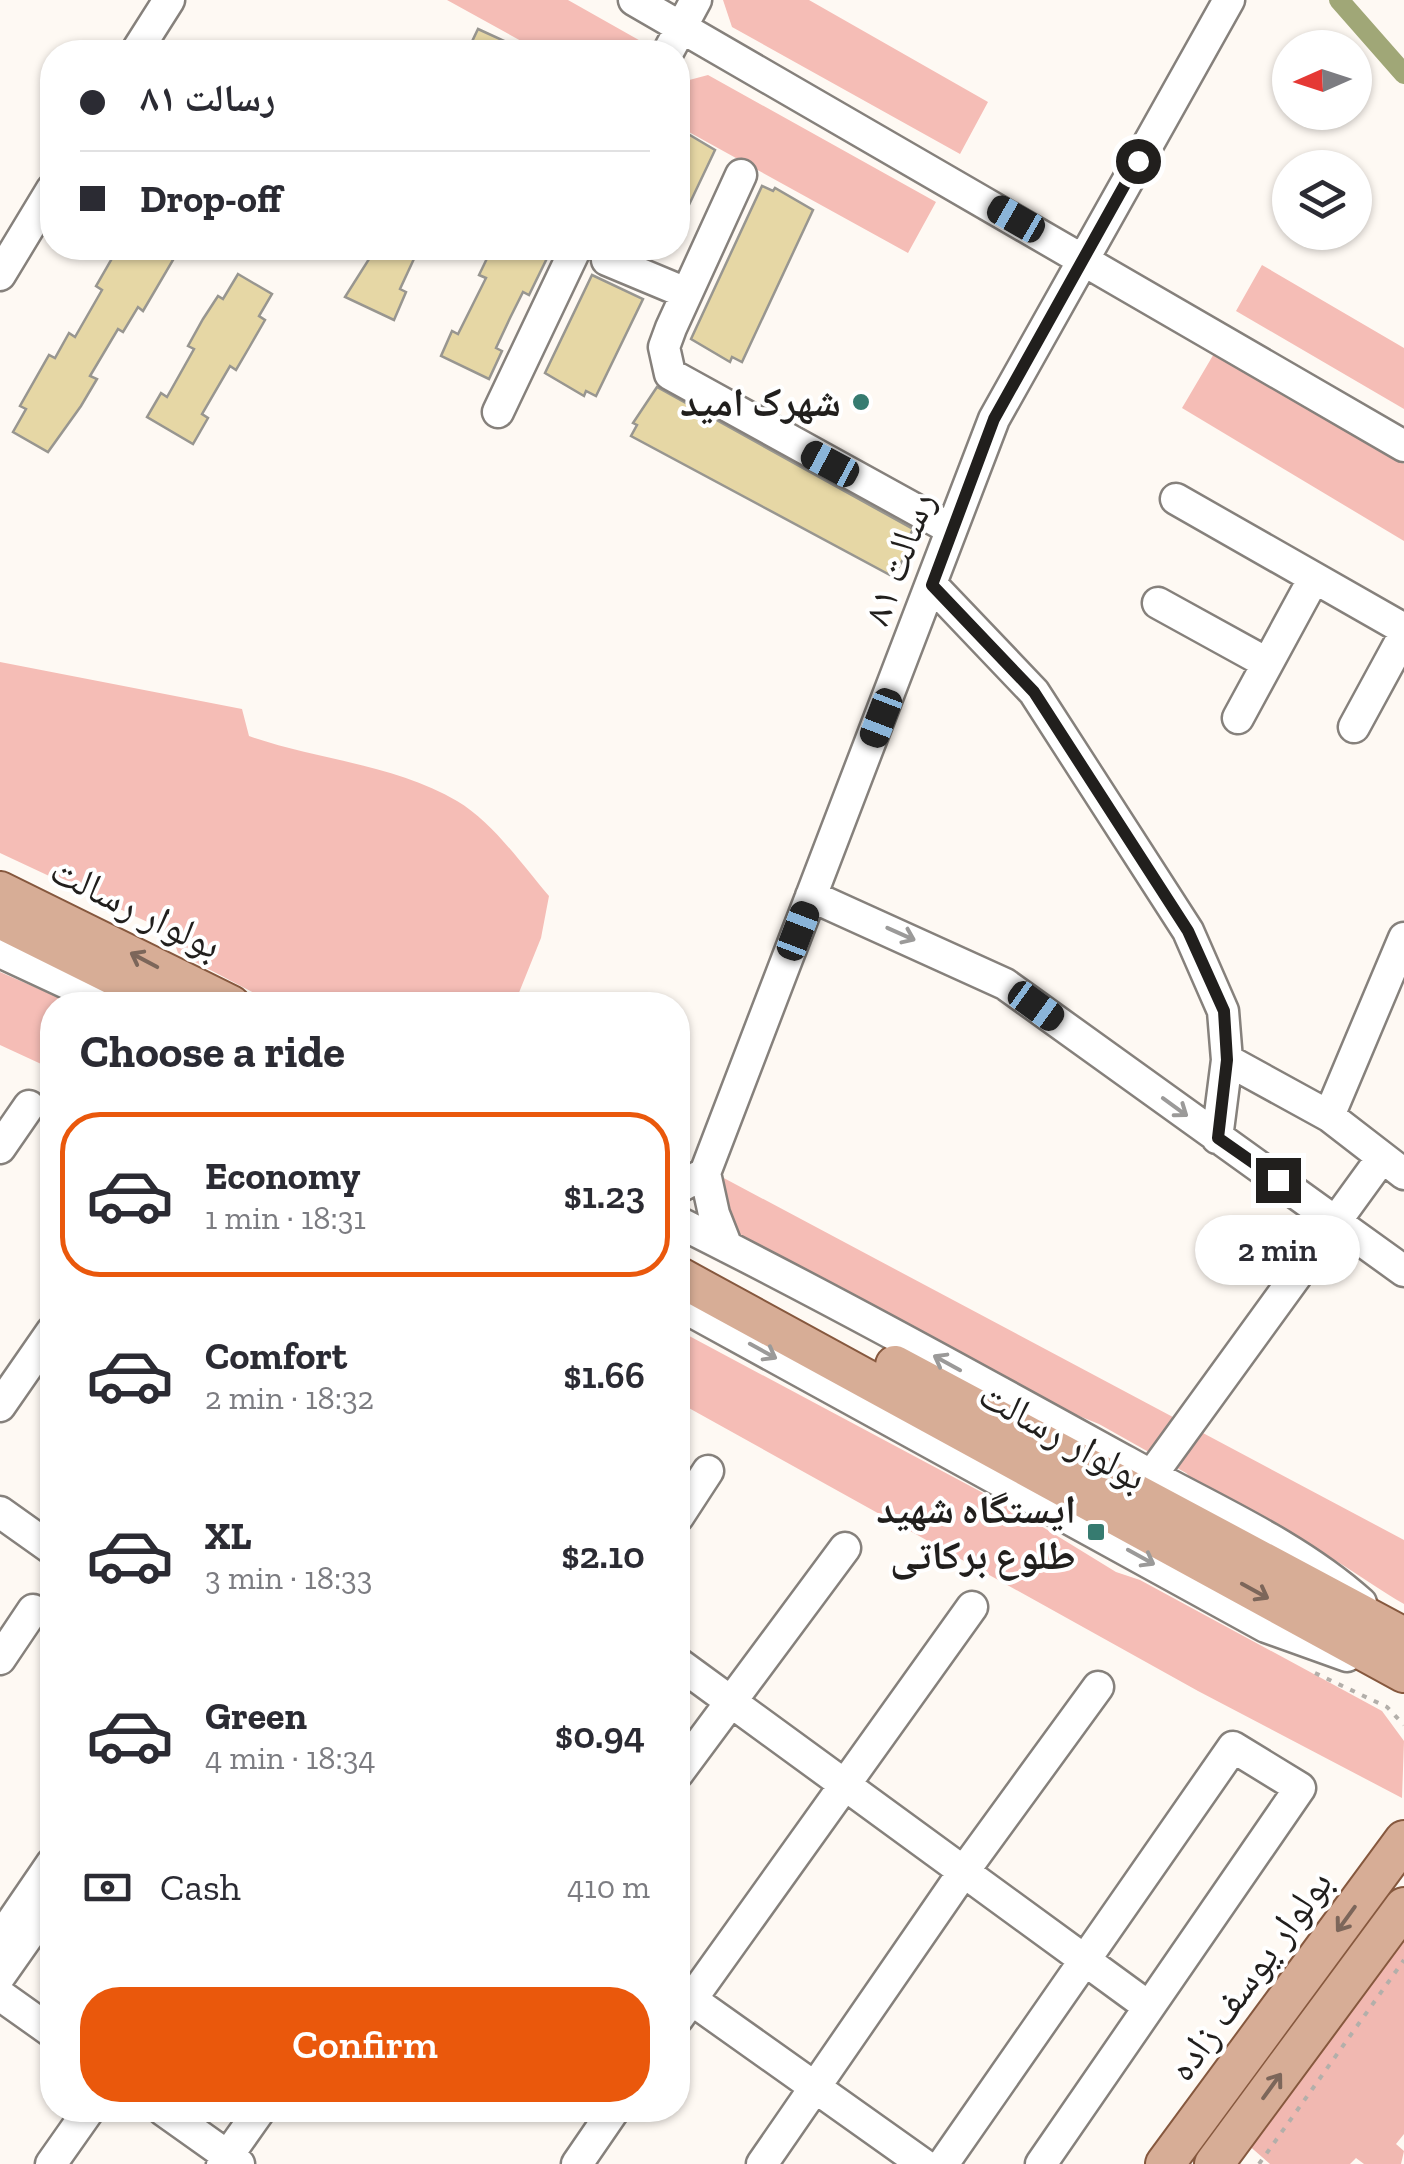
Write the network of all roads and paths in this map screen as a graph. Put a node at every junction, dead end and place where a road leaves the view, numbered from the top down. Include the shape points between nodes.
1 (168, 0) edge
2 (634, 0) edge
3 (1229, 0) edge
4 (681, 26) edge
5 (143, 40) edge
6 (741, 175) dead end
7 (40, 209) edge
8 (1083, 258) junction
9 (570, 260) edge
10 (607, 260) dead end
11 (0, 275) edge
12 (686, 293) junction
13 (498, 412) dead end
14 (1404, 446) edge
15 (1176, 498) dead end
16 (951, 529) junction
17 (1314, 578) junction
18 (932, 585) junction
19 (1158, 602) dead end
20 (1404, 632) edge
21 (1268, 663) junction
22 (1238, 718) dead end
23 (1354, 727) dead end
24 (0, 891) edge
25 (811, 896) junction
26 (0, 919) edge
27 (1404, 938) edge
28 (0, 952) edge
29 (86, 992) edge
30 (147, 992) edge
31 (205, 992) edge
32 (1227, 1060) junction
33 (30, 1106) dead end
34 (1330, 1116) junction
35 (1218, 1138) junction
36 (0, 1148) edge
37 (1392, 1166) edge
38 (705, 1174) junction
39 (690, 1182) edge
40 (1338, 1222) junction
41 (690, 1228) edge
42 (727, 1246) junction
43 (690, 1254) edge
44 (1404, 1271) edge
45 (690, 1283) edge
46 (690, 1311) edge
47 (40, 1349) edge
48 (0, 1406) edge
49 (708, 1472) dead end
50 (1150, 1476) junction
51 (690, 1498) edge
52 (0, 1512) edge
53 (40, 1540) edge
54 (845, 1548) dead end
55 (972, 1607) dead end
56 (34, 1610) dead end
57 (1397, 1633) edge
58 (0, 1659) edge
59 (690, 1672) edge
60 (1404, 1674) edge
61 (1098, 1687) dead end
62 (730, 1701) junction
63 (690, 1756) edge
64 (846, 1785) junction
65 (1404, 1840) edge
66 (964, 1871) junction
67 (40, 1881) edge
68 (1404, 1907) edge
69 (40, 1919) edge
70 (0, 1939) edge
71 (1086, 1958) junction
72 (1404, 1960) edge
73 (0, 1976) edge
74 (690, 1992) edge
75 (0, 1995) edge
76 (1149, 2007) junction
77 (690, 2008) edge
78 (40, 2023) edge
79 (816, 2088) junction
80 (81, 2122) edge
81 (179, 2122) edge
82 (253, 2122) edge
83 (606, 2122) edge
84 (229, 2161) edge
85 (51, 2164) edge
86 (577, 2164) edge
87 (762, 2164) edge
88 (923, 2164) edge
89 (943, 2164) edge
90 (1041, 2164) edge
91 (1165, 2164) edge
92 (1214, 2164) edge
93 (1258, 2164) edge

1 - 5 street
2 - 4 street
3 - 8 street, رسالت ۸۱
4 - 8 street
6 - 12 street
7 - 11 street
8 - 14 street
8 - 16 street, رسالت ۸۱ via 994,419
9 - 13 street
10 - 12 street
12 - 16 street via 664,346 670,374
15 - 17 street
16 - 18 street, رسالت ۸۱
17 - 20 street
17 - 21 street
18 - 25 street, رسالت ۸۱
18 - 32 street via 1034,692 1188,931 1224,1011
19 - 21 street
20 - 23 street
21 - 22 street
31 -> 24 main road, بولوار رسالت
25 -> 35 street via 1005,984
25 - 38 street, رسالت ۸۱
26 - 30 main road, بولوار رسالت
27 - 34 street
28 - 29 street
32 - 34 street
32 - 35 street
33 - 36 street
34 - 37 street
35 - 40 street
37 - 40 street
38 - 39 street
38 - 42 street
40 - 44 street
40 - 50 street
41 - 42 street
50 -> 42 street
43 - 57 main road, بولوار رسالت
45 -> 60 main road, بولوار رسالت
46 -> 60 street via 1266,1627
47 - 48 street
49 - 51 street
50 - 57 street via 1330,1576
52 - 53 street
54 - 62 street
55 - 64 street
56 - 58 street
59 - 62 street
61 - 66 street
62 - 63 street
62 - 64 street
64 - 66 street
64 - 74 street
65 -> 91 main road, بولوار یوسف زاده
66 - 71 street
66 - 79 street
67 - 70 street
92 -> 68 main road, بولوار یوسف زاده
69 - 73 street
71 - 76 street
71 - 76 street via 1232,1747 1300,1788
71 - 89 street
72 - 93 path
75 - 78 street
76 - 90 street
77 - 79 street
79 - 87 street
79 - 88 street
80 - 85 street
81 - 84 street
82 - 84 street
83 - 86 street

